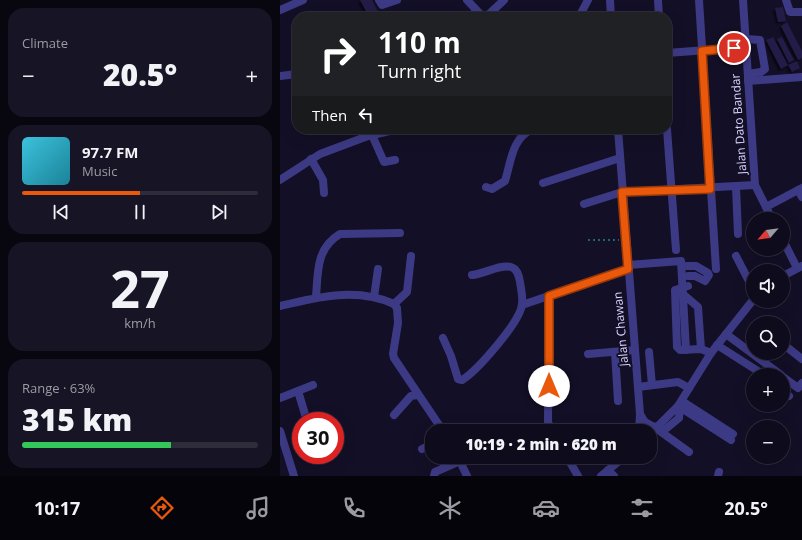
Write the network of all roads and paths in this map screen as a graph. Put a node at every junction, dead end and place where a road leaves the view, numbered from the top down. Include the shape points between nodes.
1 (302, 0) edge
2 (379, 0) edge
3 (397, 0) edge
4 (467, 0) edge
5 (504, 0) edge
6 (588, 0) edge
7 (610, 0) edge
8 (658, 0) edge
9 (699, 0) edge
10 (743, 0) edge
11 (786, 0) edge
12 (292, 2) edge
13 (280, 10) edge
14 (478, 12) edge
15 (491, 12) edge
16 (582, 12) edge
17 (611, 12) edge
18 (659, 12) edge
19 (802, 12) edge
20 (746, 39) junction
21 (734, 48) dead end
22 (702, 51) junction
23 (672, 53) edge
24 (292, 75) edge
25 (280, 76) edge
26 (748, 77) junction
27 (802, 77) edge
28 (368, 134) edge
29 (522, 134) edge
30 (618, 134) edge
31 (667, 134) edge
32 (620, 158) junction
33 (311, 159) junction
34 (395, 160) dead end
35 (280, 180) edge
36 (542, 183) dead end
37 (755, 185) junction
38 (486, 187) dead end
39 (736, 187) junction
40 (710, 189) junction
41 (670, 190) junction
42 (622, 192) junction
43 (801, 192) edge
44 (324, 193) dead end
45 (584, 204) dead end
46 (766, 207) junction
47 (768, 212) edge
48 (400, 233) dead end
49 (738, 234) dead end
50 (588, 240) dead end
51 (626, 240) junction
52 (676, 250) dead end
53 (790, 251) edge
54 (411, 256) dead end
55 (736, 256) dead end
56 (628, 267) junction
57 (685, 267) junction
58 (800, 267) edge
59 (378, 269) dead end
60 (716, 269) dead end
61 (790, 272) edge
62 (472, 275) dead end
63 (746, 275) edge
64 (688, 276) junction
65 (683, 291) junction
66 (549, 296) junction
67 (316, 297) junction
68 (374, 297) junction
69 (522, 305) junction
70 (280, 306) edge
71 (395, 306) junction
72 (747, 308) edge
73 (726, 334) junction
74 (443, 338) dead end
75 (717, 345) junction
76 (701, 349) junction
77 (635, 350) junction
78 (790, 350) edge
79 (615, 352) junction
80 (649, 352) dead end
81 (711, 353) junction
82 (588, 354) dead end
83 (802, 359) edge
84 (753, 368) edge
85 (771, 368) edge
86 (790, 381) edge
87 (313, 385) dead end
88 (652, 385) junction
89 (638, 387) junction
90 (801, 387) edge
91 (689, 388) junction
92 (298, 391) junction
93 (417, 395) junction
94 (280, 398) edge
95 (618, 401) dead end
96 (680, 405) junction
97 (305, 412) edge
98 (640, 414) junction
99 (394, 415) dead end
100 (438, 424) edge
101 (548, 424) edge
102 (639, 424) edge
103 (661, 428) junction
104 (657, 430) edge
105 (281, 436) edge
106 (732, 437) dead end
107 (425, 448) edge
108 (422, 450) dead end
109 (689, 452) dead end
110 (450, 464) edge
111 (462, 464) edge
112 (571, 464) edge
113 (617, 464) edge
114 (608, 474) edge
115 (294, 476) edge
116 (434, 476) edge
117 (468, 476) edge
118 (578, 476) edge

1 - 12 street
2 - 3 street via 382,5
4 - 14 street
5 - 15 street
6 - 16 street
7 - 17 street
8 - 18 street
9 - 22 street
10 - 20 street, Jalan Dato Bandar
11 - 19 street via 790,12
12 - 13 street
20 - 26 street, Jalan Dato Bandar
20 - 26 street via 760,40 765,69
21 - 22 street
22 - 23 street
22 - 40 street
24 - 25 street
26 - 27 street
26 - 37 street, Jalan Dato Bandar
28 - 33 street
28 - 34 street via 384,162
29 - 38 street via 516,142 505,181 492,189
30 - 32 street, Jalan Chawan
31 - 41 street
32 - 36 street
32 - 42 street, Jalan Chawan
33 - 35 street
33 - 44 street via 323,180
37 - 39 street
37 - 46 street, Jalan Dato Bandar
39 - 40 street
39 - 49 street
40 - 41 street
40 - 60 street
41 - 42 street
41 - 52 street
42 - 45 street
42 - 51 street, Jalan Chawan
43 - 46 street
46 - 47 street, Jalan Dato Bandar
48 - 67 street via 340,234 326,244 318,273
50 - 51 path
51 - 56 street, Jalan Chawan
53 - 58 street
54 - 71 street via 406,292
55 - 63 street
56 - 57 street via 679,260
56 - 66 street
56 - 77 street, Jalan Chawan
57 - 64 street
57 - 64 street via 696,266 706,271 700,279
57 - 65 street
58 - 61 street
59 - 68 street
62 - 69 street via 500,268 516,269 520,280
64 - 65 street via 688,287
65 - 76 street via 698,307
65 - 76 street via 686,350
66 - 69 street
66 - 101 street
67 - 68 street via 336,294
67 - 70 street
68 - 71 street
69 - 74 street via 517,319 505,335 468,377 462,380 458,379
71 - 93 street via 398,323 393,354 397,365
72 - 73 street
73 - 75 street
73 - 85 street
75 - 81 street
75 - 84 street
76 - 81 street
77 - 79 street
77 - 89 street, Jalan Chawan
78 - 83 street
79 - 82 street
79 - 95 street
80 - 88 street
81 - 91 street
86 - 90 street
87 - 92 street
88 - 89 street
88 - 91 street via 678,382
89 - 98 street, Jalan Chawan
91 - 96 street
92 - 94 street
92 - 97 street
93 - 99 street via 411,396
93 - 100 street
96 - 103 street
96 - 106 street
98 - 102 street, Jalan Chawan
98 - 103 street via 645,422
103 - 104 street
103 - 109 street
105 - 115 street
107 - 108 street
110 - 116 street via 435,472
111 - 117 street
112 - 118 street
113 - 114 street

